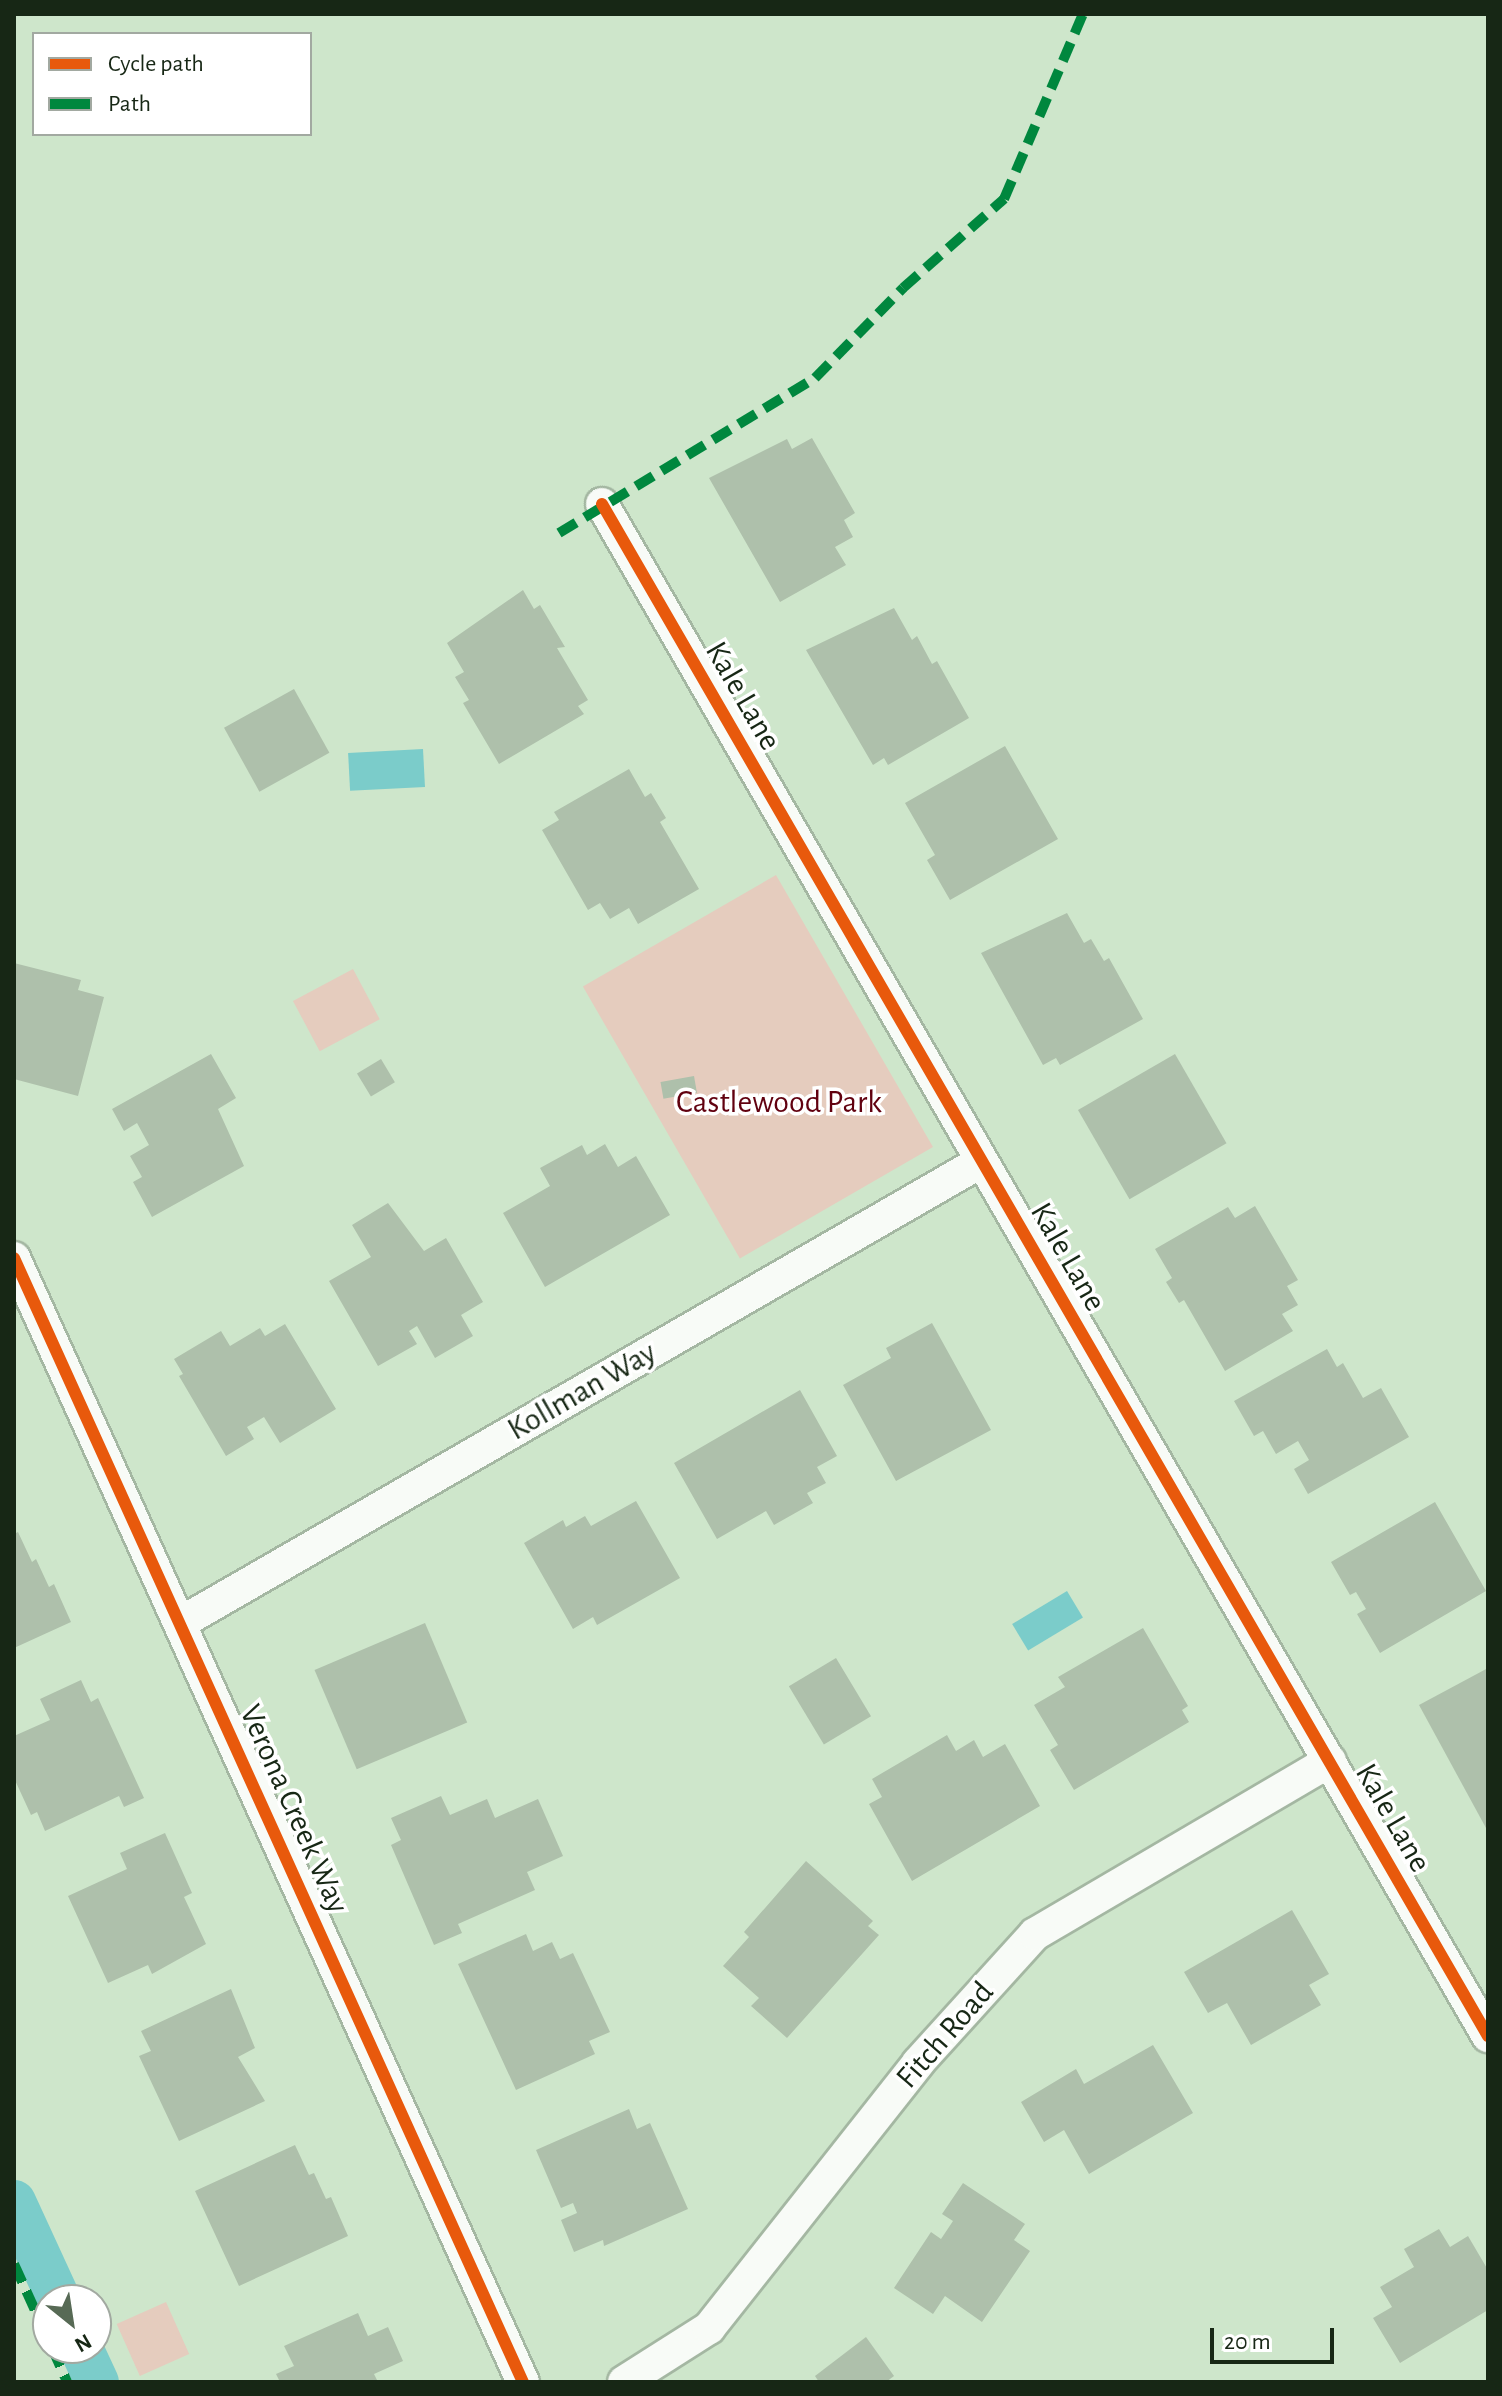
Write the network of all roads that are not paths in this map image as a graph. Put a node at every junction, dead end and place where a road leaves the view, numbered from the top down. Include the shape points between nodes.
1 (602, 504) dead end
2 (982, 1161) junction
3 (14, 1258) edge
4 (182, 1622) junction
5 (1330, 1761) junction
6 (1488, 2036) edge
7 (523, 2382) edge
8 (624, 2382) edge

1 - 2 street, Kale Lane
2 - 4 street, Kollman Way
2 - 5 street, Kale Lane
3 - 4 street, Verona Creek Way
4 - 7 street, Verona Creek Way
5 - 6 street, Kale Lane
5 - 8 street, Fitch Road via 1035,1934 918,2063 709,2328

